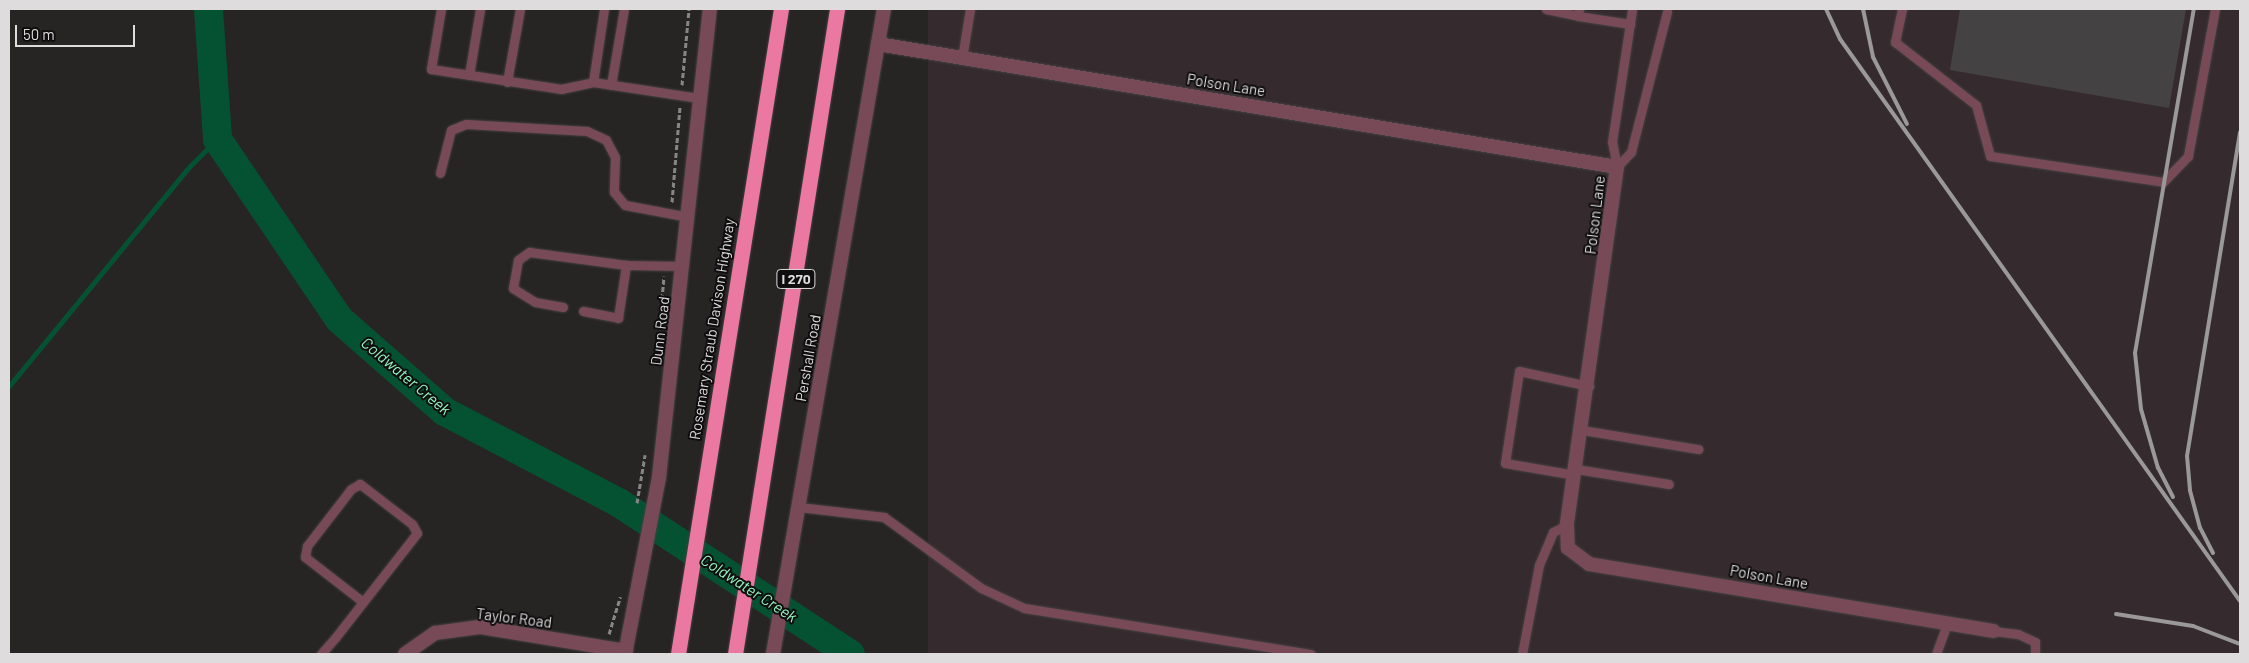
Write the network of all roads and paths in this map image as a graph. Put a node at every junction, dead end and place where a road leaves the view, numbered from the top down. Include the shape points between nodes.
1 (441, 9) edge
2 (480, 9) edge
3 (520, 9) edge
4 (604, 9) edge
5 (624, 9) edge
6 (689, 9) edge
7 (710, 9) edge
8 (781, 9) edge
9 (836, 9) edge
10 (884, 9) edge
11 (970, 9) edge
12 (1546, 9) edge
13 (1632, 9) edge
14 (1902, 9) edge
15 (2215, 9) edge
16 (1579, 12) edge
17 (1667, 12) dead end
18 (1630, 24) junction
19 (878, 44) junction
20 (962, 58) junction
21 (469, 75) junction
22 (683, 76) dead end
23 (507, 82) junction
24 (593, 82) junction
25 (611, 85) junction
26 (700, 98) junction
27 (679, 117) dead end
28 (1617, 166) junction
29 (440, 173) dead end
30 (673, 196) dead end
31 (689, 217) junction
32 (626, 265) junction
33 (684, 266) junction
34 (563, 307) dead end
35 (583, 310) dead end
36 (1589, 386) junction
37 (1582, 430) junction
38 (1698, 449) dead end
39 (1576, 472) junction
40 (1669, 484) dead end
41 (799, 507) junction
42 (1567, 525) junction
43 (624, 590) dead end
44 (363, 602) junction
45 (1947, 624) junction
46 (611, 625) dead end
47 (1993, 632) joint
48 (736, 651) edge
49 (626, 653) edge
50 (321, 654) edge
51 (404, 654) edge
52 (678, 654) edge
53 (774, 654) edge
54 (1310, 654) edge
55 (1522, 654) edge
56 (1936, 654) edge
57 (2036, 654) edge

1 - 21 lane via 432,69
2 - 21 lane
3 - 23 lane
4 - 24 lane
5 - 25 lane
6 - 22 path
7 - 26 street, Dunn Road
8 - 52 highway, Rosemary Straub Davison Highway
9 - 48 highway, I 270
10 - 19 street, Pershall Road
11 - 20 lane
12 - 16 lane
13 - 18 lane
14 - 15 lane via 1896,42 1976,105 1990,156 2163,182 2188,156
16 - 18 lane
17 - 28 lane via 1631,152
18 - 28 lane via 1612,142
19 - 20 street, Polson Lane
19 - 41 street, Pershall Road
20 - 28 street, Polson Lane
21 - 23 lane
23 - 24 lane via 561,90
24 - 25 lane
25 - 26 lane
26 - 31 street, Dunn Road
27 - 30 path
28 - 36 street, Polson Lane
29 - 31 lane via 451,130 466,124 587,131 606,140 615,157 614,192 625,205
31 - 33 street, Dunn Road
32 - 33 lane
32 - 34 lane via 529,252 518,260 513,288 535,302
32 - 35 lane via 618,318
33 - 49 street, Dunn Road via 658,477 641,585
36 - 37 street, Polson Lane
36 - 39 lane via 1519,371 1505,463
37 - 38 lane
37 - 39 street, Polson Lane
39 - 40 lane
39 - 42 street, Polson Lane
41 - 53 street, Pershall Road
41 - 54 lane via 884,517 981,588 1024,608
42 - 45 street, Polson Lane via 1568,548 1589,564
42 - 55 lane via 1552,532 1539,565
43 - 46 path
44 - 44 lane via 417,533 412,524 360,484 351,490 307,546 305,556
44 - 50 lane
45 - 47 street, Polson Lane
45 - 56 lane
47 - 57 lane via 2018,634 2035,642
49 - 51 street, Taylor Road via 480,627 435,633

